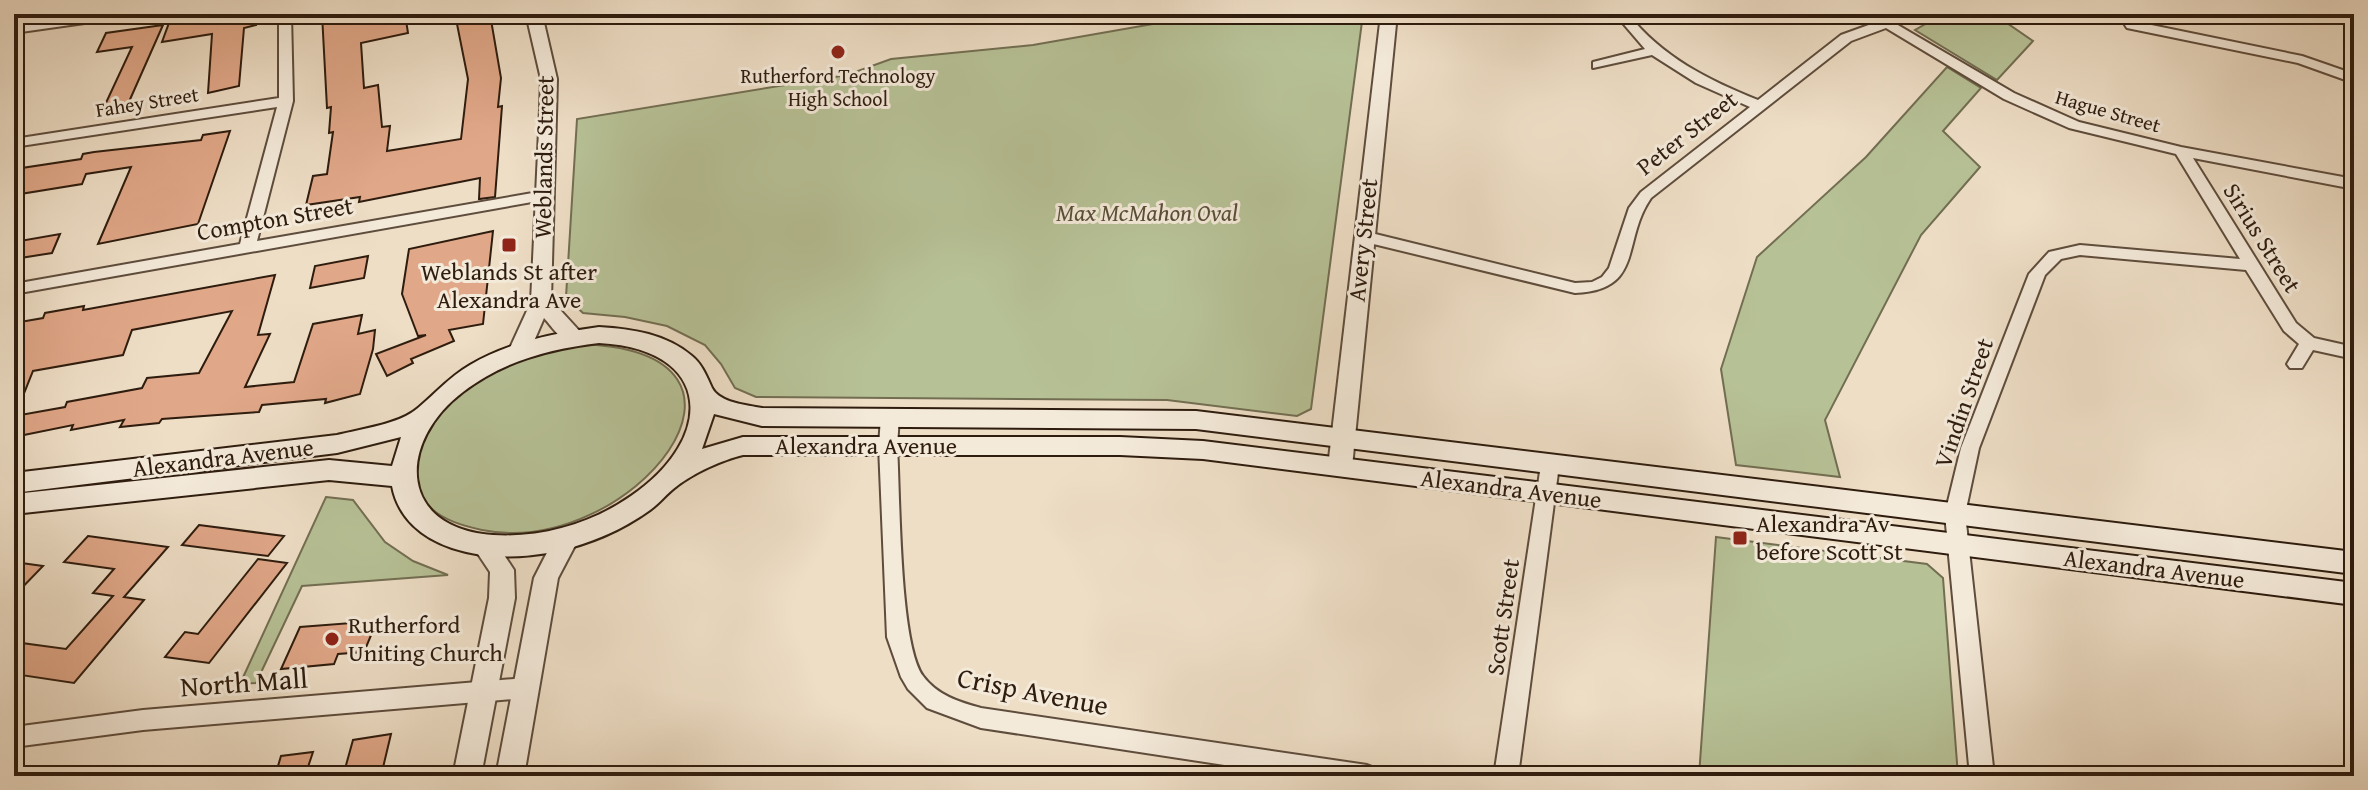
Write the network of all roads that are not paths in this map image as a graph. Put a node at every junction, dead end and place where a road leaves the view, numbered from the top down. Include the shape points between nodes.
1 (120, 14) edge
2 (285, 14) edge
3 (534, 14) edge
4 (1389, 14) edge
5 (1621, 14) edge
6 (1881, 18) edge
7 (2132, 25) dead end
8 (14, 29) edge
9 (1652, 51) junction
10 (1598, 65) dead end
11 (2354, 79) edge
12 (286, 101) junction
13 (1760, 106) junction
14 (14, 143) edge
15 (2181, 151) junction
16 (2354, 184) edge
17 (544, 196) junction
18 (1363, 236) junction
19 (247, 249) junction
20 (2252, 265) junction
21 (14, 289) edge
22 (541, 302) junction
23 (574, 337) junction
24 (2309, 343) junction
25 (520, 350) junction
26 (2354, 353) edge
27 (2296, 364) dead end
28 (702, 395) junction
29 (427, 414) junction
30 (890, 417) junction
31 (1343, 437) junction
32 (888, 446) junction
33 (1550, 465) junction
34 (1340, 467) junction
35 (672, 477) junction
36 (402, 478) junction
37 (14, 483) edge
38 (1547, 494) junction
39 (14, 504) edge
40 (1955, 514) junction
41 (567, 538) junction
42 (1957, 543) junction
43 (484, 545) junction
44 (2354, 563) edge
45 (2354, 594) edge
46 (526, 688) junction
47 (483, 693) junction
48 (14, 737) edge
49 (467, 776) edge
50 (510, 776) edge
51 (1367, 776) edge
52 (1506, 776) edge
53 (1982, 776) edge

1 - 8 street
2 - 12 street
3 - 17 street, Weblands Street via 549,79
4 - 18 street, Avery Street
5 - 9 street
6 - 13 street, Peter Street via 1846,38
6 - 15 street, Hague Street via 2037,110 2074,125
7 - 11 street via 2302,60
9 - 10 street
9 - 13 street via 1700,80
12 - 14 street, Fahey Street
12 - 19 street
13 - 18 street, Peter Street via 1636,205 1618,270 1596,287 1575,288
15 - 16 street, Hague Street
15 - 20 street, Sirius Street
17 - 19 street, Compton Street
17 - 22 street, Weblands Street
18 - 31 street, Avery Street
19 - 21 street, Compton Street
20 - 24 street, Sirius Street via 2290,327
20 - 40 street, Vindin Street via 2080,250 2057,252 2046,260 1970,448
22 - 23 street
22 - 25 street, Weblands Street
23 - 25 main road
23 - 28 main road via 622,337 663,348 691,370
24 - 26 street
24 - 27 street
25 - 29 main road via 468,377
28 - 30 main road, Alexandra Avenue via 742,415
28 - 35 main road via 697,439
29 - 36 main road via 408,446
29 - 37 main road, Alexandra Avenue via 389,432 328,446
30 - 31 main road, Alexandra Avenue via 1157,418
30 - 32 street, Crisp Avenue
31 - 33 main road, Alexandra Avenue
31 - 34 street, Avery Street
32 - 34 main road, Alexandra Avenue via 1166,447
32 - 35 main road, Alexandra Avenue via 743,446 721,451
32 - 51 street, Crisp Avenue via 898,637 913,683 946,709
33 - 38 street, Scott Street
33 - 40 main road, Alexandra Avenue
34 - 38 main road, Alexandra Avenue
35 - 41 main road via 607,523
36 - 39 main road, Alexandra Avenue via 329,470
36 - 43 main road via 418,515 435,529
38 - 42 main road, Alexandra Avenue
38 - 52 street, Scott Street
40 - 42 street, Vindin Street
40 - 44 main road, Alexandra Avenue
41 - 43 main road
41 - 46 street via 546,578
42 - 45 main road, Alexandra Avenue
42 - 53 street, Vindin Street
43 - 47 street via 502,570 502,584
46 - 47 street, North Mall
46 - 50 street
47 - 48 street, North Mall via 143,720
47 - 49 street

